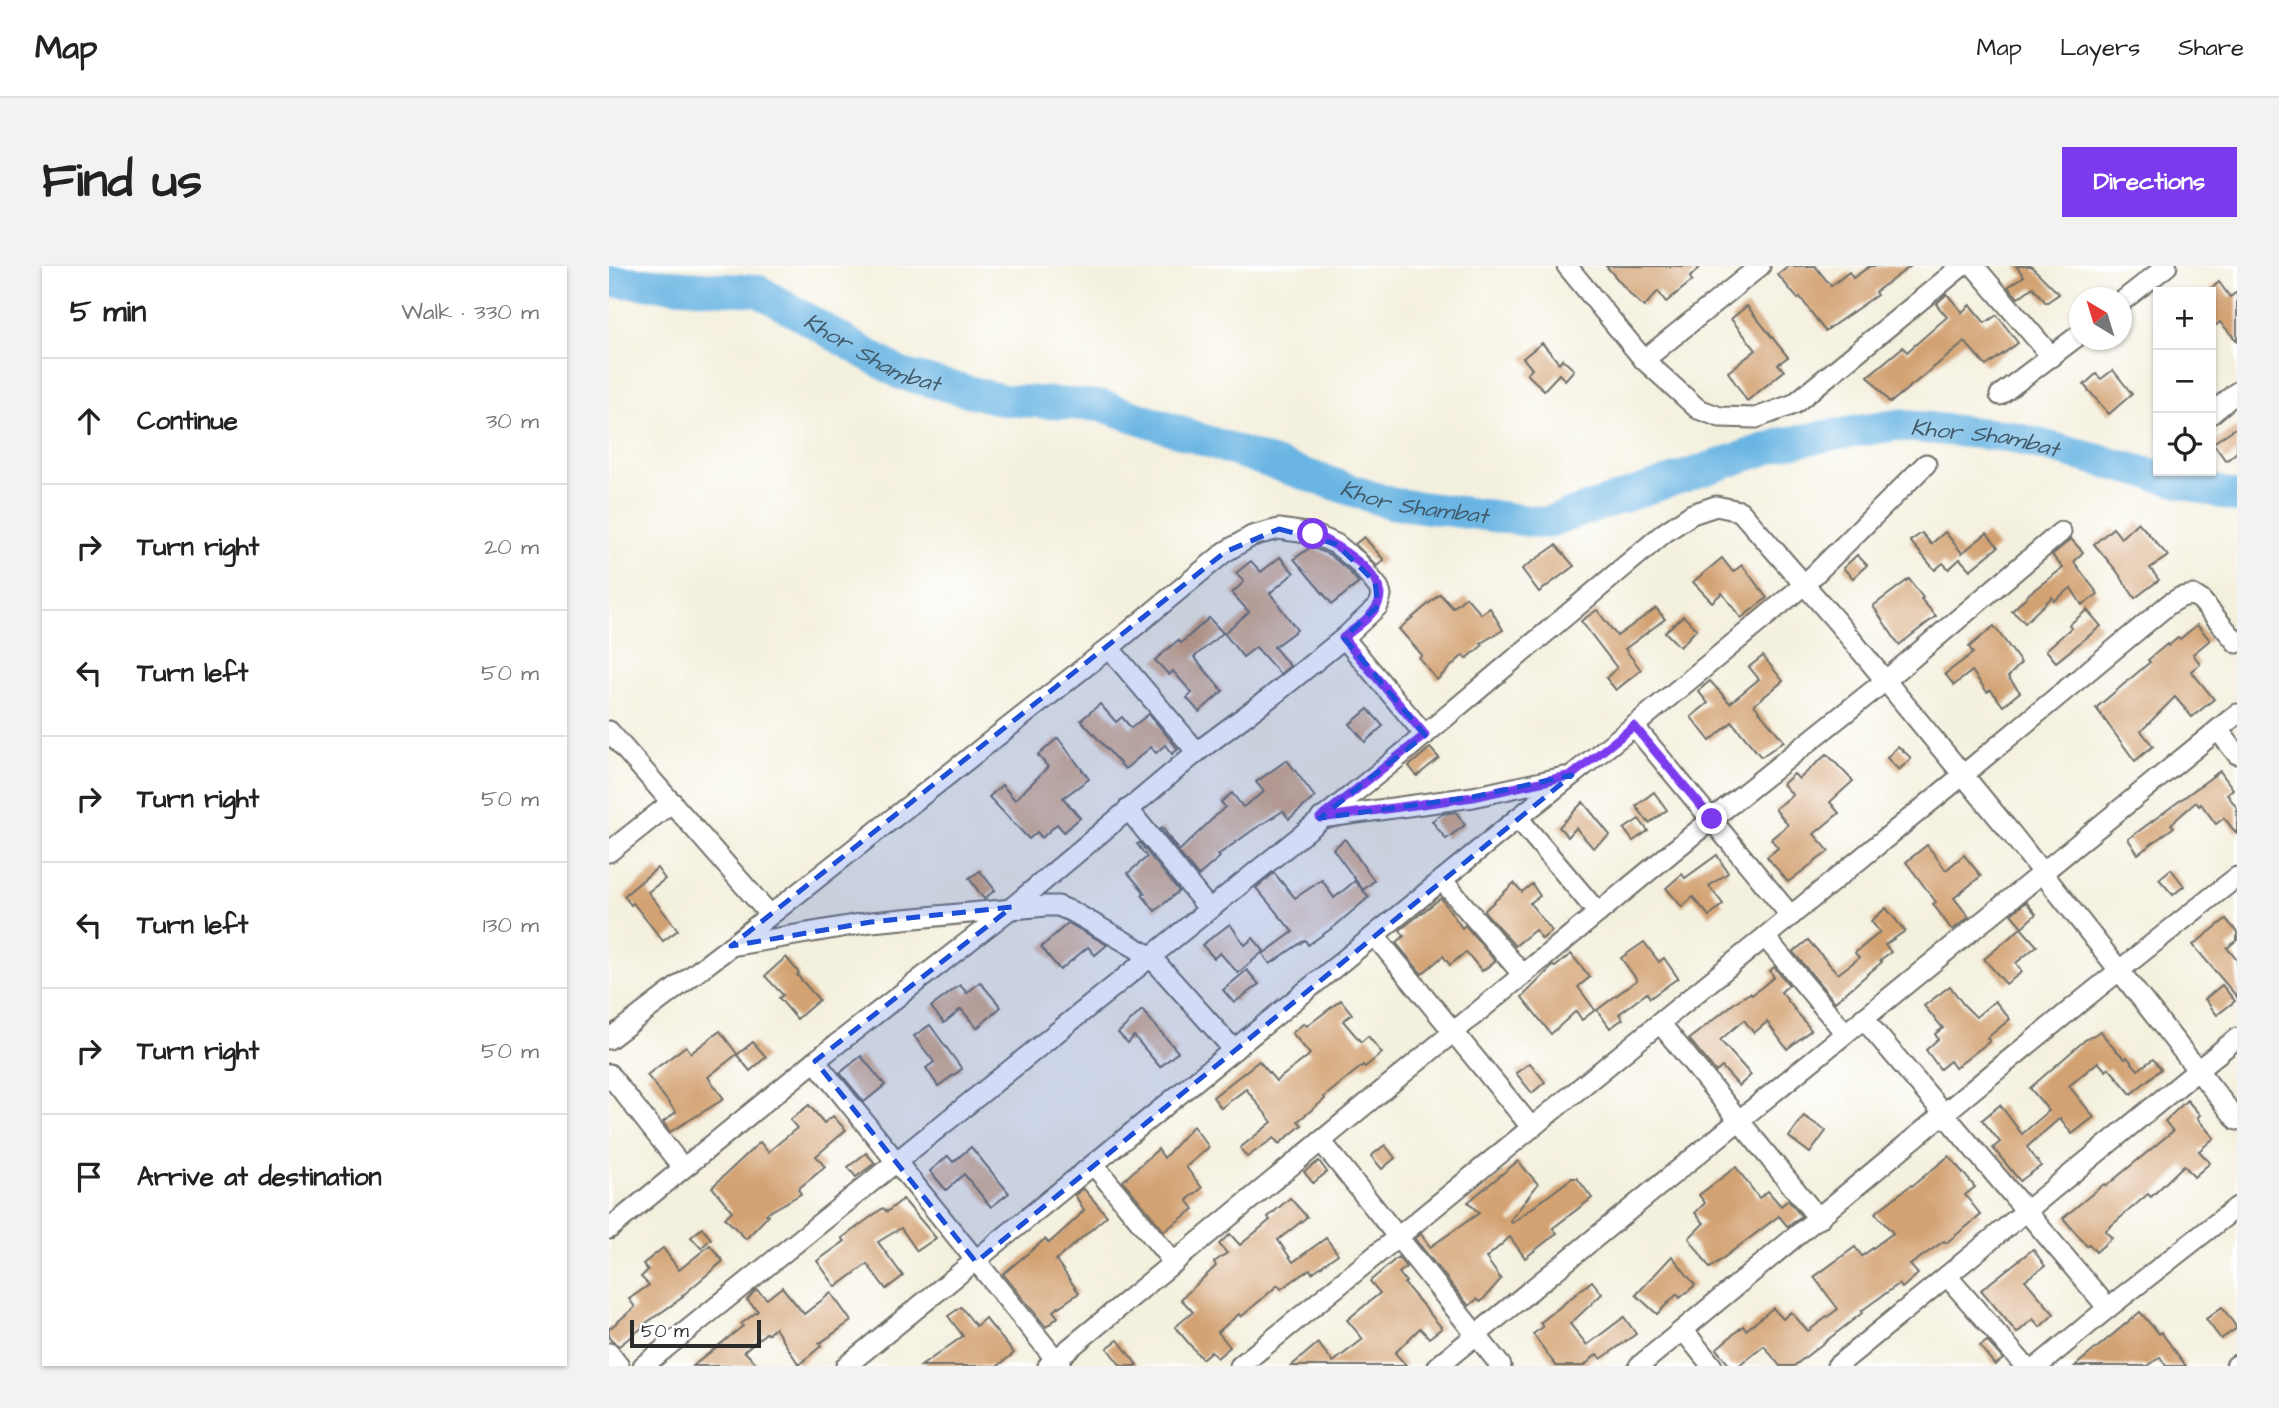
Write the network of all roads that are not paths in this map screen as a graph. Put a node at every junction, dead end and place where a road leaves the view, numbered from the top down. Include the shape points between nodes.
1 (1567, 266) edge
2 (1760, 266) edge
3 (1962, 266) edge
4 (1974, 266) edge
5 (2167, 266) edge
6 (2132, 294) edge
7 (2069, 344) edge
8 (2052, 357) junction
9 (1644, 360) junction
10 (2237, 392) edge
11 (2000, 395) dead end
12 (2212, 413) edge
13 (1926, 464) dead end
14 (2061, 533) dead end
15 (1805, 584) junction
16 (1343, 638) junction
17 (2237, 643) edge
18 (1109, 648) junction
19 (1885, 681) junction
20 (2237, 714) edge
21 (1634, 726) junction
22 (2218, 730) junction
23 (609, 731) edge
24 (1425, 735) junction
25 (615, 751) edge
26 (1197, 752) junction
27 (2237, 754) edge
28 (1572, 775) junction
29 (1963, 775) junction
30 (672, 802) junction
31 (1128, 809) junction
32 (1320, 818) junction
33 (1518, 818) junction
34 (1712, 819) junction
35 (609, 852) edge
36 (2042, 873) junction
37 (2237, 877) edge
38 (1442, 880) junction
39 (1208, 908) junction
40 (1009, 910) junction
41 (1598, 913) junction
42 (770, 915) junction
43 (1791, 916) junction
44 (1375, 936) junction
45 (1765, 937) junction
46 (731, 946) junction
47 (1150, 956) junction
48 (2118, 970) junction
49 (1523, 975) junction
50 (1863, 1018) junction
51 (1660, 1023) junction
52 (1454, 1032) junction
53 (1845, 1033) junction
54 (609, 1038) edge
55 (2237, 1038) edge
56 (1234, 1050) junction
57 (815, 1061) junction
58 (2197, 1070) junction
59 (609, 1073) edge
60 (1944, 1113) junction
61 (1739, 1119) junction
62 (2237, 1121) edge
63 (1532, 1128) junction
64 (1321, 1142) junction
65 (897, 1163) junction
66 (1094, 1165) junction
67 (683, 1168) junction
68 (2237, 1207) edge
69 (2025, 1211) junction
70 (1819, 1219) junction
71 (609, 1229) edge
72 (1398, 1237) junction
73 (976, 1262) junction
74 (1174, 1263) junction
75 (1947, 1276) junction
76 (2108, 1308) junction
77 (1683, 1330) junction
78 (1476, 1335) junction
79 (609, 1353) edge
80 (1055, 1364) edge
81 (619, 1366) edge
82 (643, 1366) edge
83 (846, 1366) edge
84 (1240, 1366) edge
85 (1438, 1366) edge
86 (1501, 1366) edge
87 (1639, 1366) edge
88 (1711, 1366) edge
89 (1837, 1366) edge
90 (2025, 1366) edge
91 (2038, 1366) edge

1 - 9 street
2 - 9 street
3 - 9 street via 1794,404 1756,418 1720,417 1697,409
4 - 8 street
5 - 6 street
7 - 8 street
8 - 11 street
10 - 12 street
13 - 15 street
14 - 19 street
15 - 19 street
15 - 21 street
15 - 24 street via 1740,511 1716,506 1692,514
16 - 18 street via 1378,606 1380,588 1336,544 1313,534 1279,529 1252,536 1225,552
16 - 24 street
16 - 26 street
17 - 29 street via 2201,600 2193,595 2181,597
18 - 26 street
18 - 42 street
19 - 29 street
19 - 34 street
20 - 22 street
21 - 28 street
21 - 34 street
22 - 27 street
22 - 36 street
23 - 25 street
24 - 32 street
25 - 30 street
26 - 31 street
28 - 32 street via 1473,797
28 - 33 street
29 - 36 street
29 - 43 street
30 - 35 street
30 - 42 street
31 - 39 street
31 - 40 street
32 - 39 street
33 - 38 street
33 - 41 street
34 - 41 street
34 - 43 street
36 - 48 street
36 - 50 street
37 - 48 street
38 - 44 street
38 - 49 street
39 - 47 street
40 - 46 street via 871,922
40 - 47 street via 1058,906
40 - 57 street
41 - 49 street
42 - 46 street
43 - 45 street
44 - 52 street
44 - 56 street
45 - 51 street
45 - 53 street
46 - 54 street
47 - 56 street
47 - 65 street
48 - 58 street
48 - 60 street
49 - 52 street
50 - 53 street
50 - 60 street
51 - 61 street
51 - 63 street
52 - 63 street
52 - 64 street
53 - 61 street
55 - 58 street
56 - 66 street
57 - 65 street
57 - 67 street
58 - 62 street
58 - 69 street
59 - 67 street
60 - 69 street
60 - 70 street
61 - 70 street
61 - 78 street
63 - 72 street
64 - 72 street
64 - 74 street
65 - 73 street
65 - 82 street
66 - 73 street
66 - 74 street
67 - 71 street
68 - 76 street
69 - 75 street
69 - 76 street
70 - 77 street
72 - 78 street
72 - 84 street
73 - 80 street
73 - 83 street
74 - 80 street
75 - 89 street
75 - 90 street
76 - 91 street
77 - 87 street
77 - 88 street
78 - 85 street
78 - 86 street
79 - 81 street

